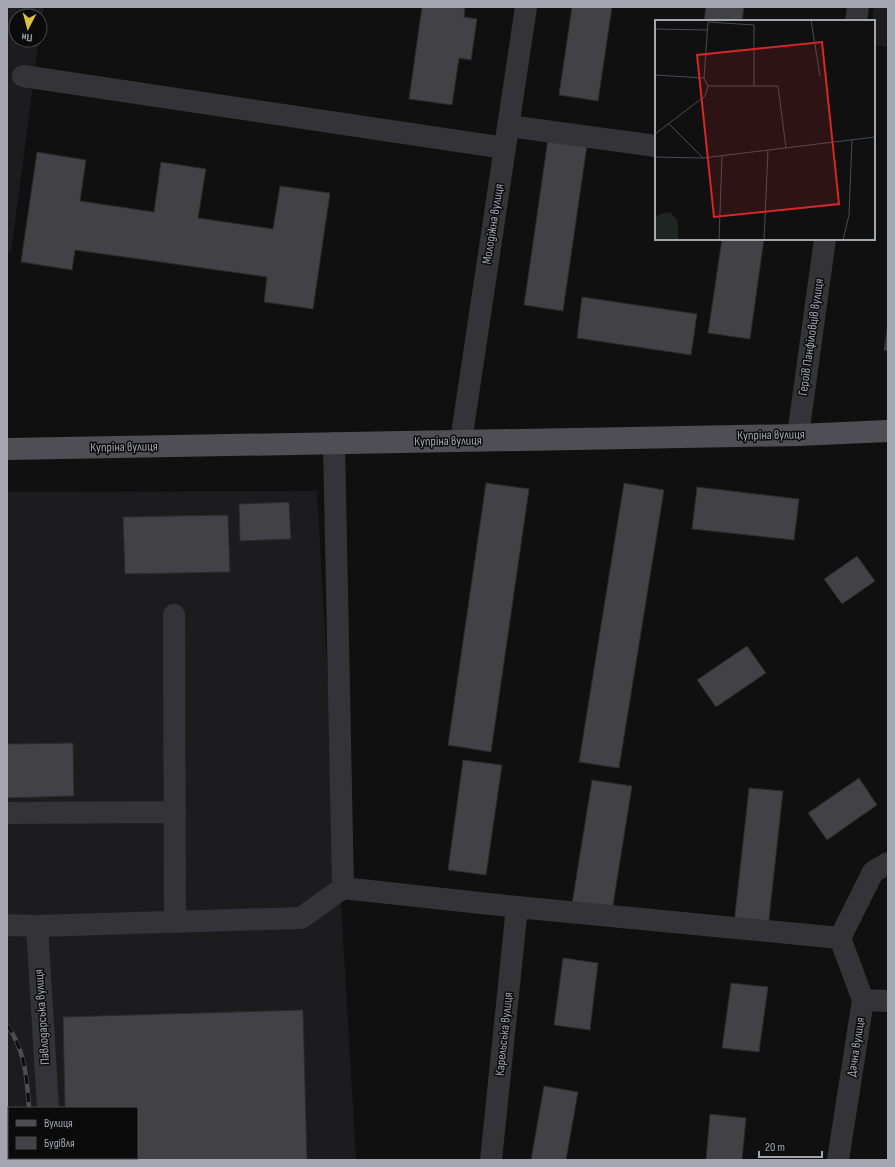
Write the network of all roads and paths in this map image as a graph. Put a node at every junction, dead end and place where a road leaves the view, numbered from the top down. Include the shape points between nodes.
1 (526, 7) edge
2 (858, 7) edge
3 (856, 20) edge
4 (23, 76) dead end
5 (508, 126) junction
6 (655, 146) edge
7 (505, 148) junction
8 (825, 240) edge
9 (888, 431) edge
10 (798, 435) junction
11 (461, 441) junction
12 (334, 443) junction
13 (7, 449) edge
14 (174, 615) dead end
15 (175, 812) junction
16 (7, 813) edge
17 (888, 863) edge
18 (343, 888) junction
19 (517, 907) junction
20 (175, 922) junction
21 (7, 925) edge
22 (37, 926) junction
23 (840, 938) junction
24 (863, 1000) junction
25 (888, 1001) edge
26 (48, 1107) edge
27 (491, 1160) edge
28 (838, 1160) edge

1 - 5 street, Молодіжна вулиця
2 - 3 street
4 - 7 street
5 - 6 street
5 - 7 street, Молодіжна вулиця
7 - 11 street, Молодіжна вулиця
8 - 10 street, Героїв Панфіловців вулиця
9 - 10 main road, Купріна вулиця
10 - 11 main road, Купріна вулиця
11 - 12 main road, Купріна вулиця
12 - 13 main road, Купріна вулиця
12 - 18 street
14 - 15 street
15 - 16 street
15 - 20 street
17 - 23 street via 873,872
18 - 19 street
18 - 20 street via 301,918
19 - 23 street
19 - 27 street, Карельська вулиця
20 - 22 street
21 - 22 street
22 - 26 street, Павлодарська вулиця
23 - 24 street, Дачна вулиця
24 - 25 street
24 - 28 street, Дачна вулиця

